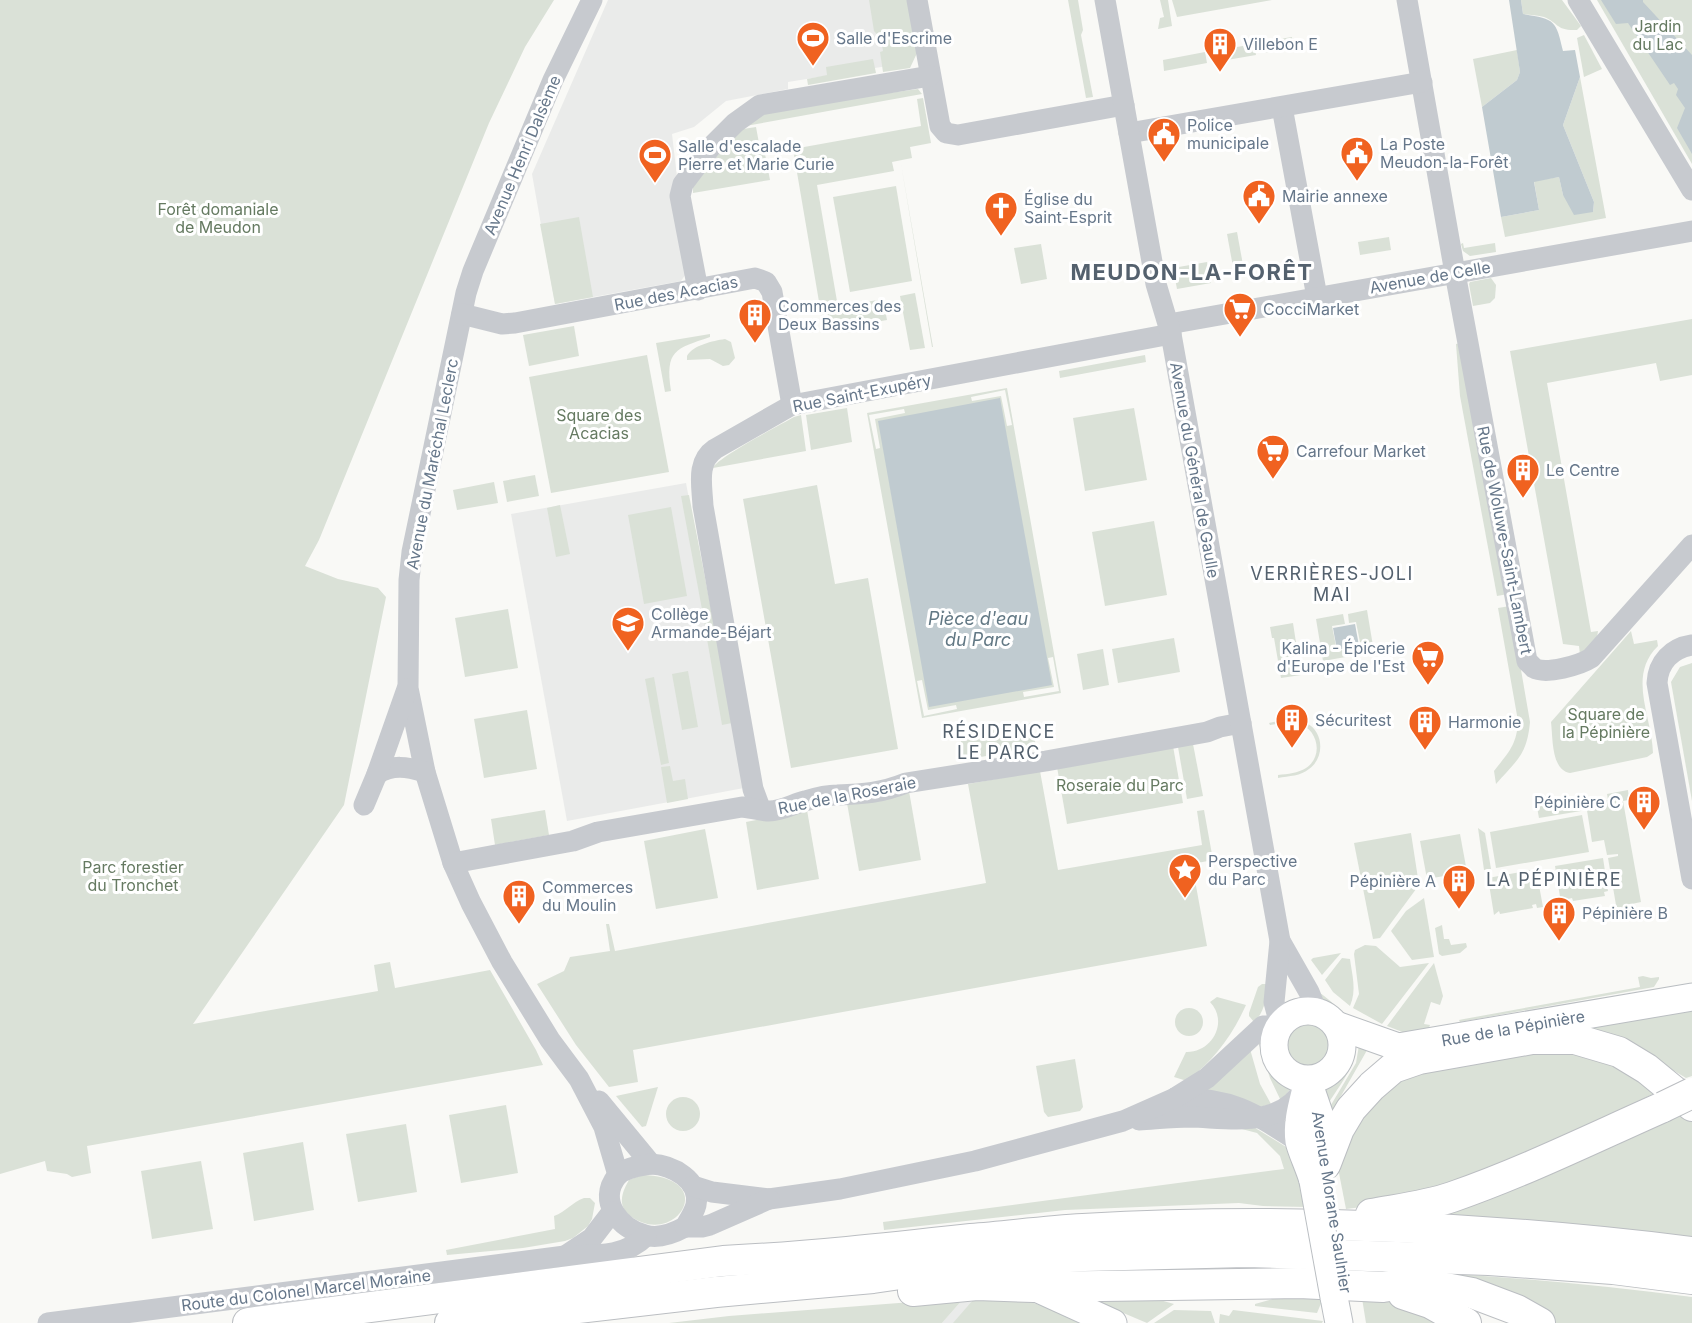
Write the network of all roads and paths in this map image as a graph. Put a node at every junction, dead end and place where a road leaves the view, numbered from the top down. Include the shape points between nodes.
1 (592, 0) edge
2 (917, 0) edge
3 (1105, 0) edge
4 (1407, 0) edge
5 (1578, 0) edge
6 (930, 76) junction
7 (1422, 82) junction
8 (1124, 105) junction
9 (1282, 106) junction
10 (1129, 133) junction
11 (1692, 190) edge
12 (1692, 231) edge
13 (1455, 273) junction
14 (698, 290) junction
15 (1317, 297) junction
16 (462, 314) junction
17 (1170, 329) junction
18 (792, 405) junction
19 (1692, 545) edge
20 (1692, 645) edge
21 (408, 688) junction
22 (1241, 723) junction
23 (425, 772) junction
24 (377, 774) junction
25 (364, 805) dead end
26 (760, 808) junction
27 (453, 863) junction
28 (1692, 879) edge
29 (1280, 941) junction
30 (1692, 997) edge
31 (1327, 1018) junction
32 (1280, 1024) junction
33 (579, 1078) junction
34 (1308, 1080) junction
35 (1692, 1094) edge
36 (1175, 1098) junction
37 (1677, 1107) edge
38 (1260, 1118) junction
39 (1123, 1121) junction
40 (1299, 1142) junction
41 (651, 1164) junction
42 (618, 1175) junction
43 (1322, 1175) junction
44 (693, 1186) junction
45 (769, 1199) junction
46 (612, 1212) junction
47 (1306, 1225) junction
48 (685, 1227) junction
49 (645, 1236) junction
50 (1692, 1252) edge
51 (565, 1256) junction
52 (873, 1278) junction
53 (1692, 1279) edge
54 (1034, 1287) junction
55 (1383, 1287) junction
56 (1343, 1310) edge
57 (48, 1323) edge
58 (248, 1323) edge
59 (450, 1323) edge
60 (1113, 1323) edge
61 (1466, 1323) edge
62 (1540, 1323) edge

1 - 16 street, Avenue Henri Dalsème via 480,251
2 - 6 street
3 - 8 street, Avenue du Général de Gaulle
4 - 7 street
5 - 11 street
6 - 8 street via 940,126 958,135
6 - 14 street via 760,105 735,123 683,184 680,196
7 - 9 street
7 - 13 street
8 - 10 street, Avenue du Général de Gaulle
9 - 10 street
9 - 15 street
10 - 17 street, Avenue du Général de Gaulle via 1156,284
12 - 13 street, Avenue de Celle
13 - 15 street, Avenue de Celle
13 - 19 street, Rue de Woluwe-Saint-Lambert via 1527,661 1545,671 1583,663
14 - 16 street, Rue des Acacias via 509,324
14 - 18 street, Rue des Acacias via 755,278 766,282 772,292
15 - 17 street, Avenue de Celle
16 - 21 street, Avenue du Maréchal Leclerc via 412,552
17 - 18 street, Rue Saint-Exupéry
17 - 22 street, Avenue du Général de Gaulle
18 - 26 street, Rue Saint-Exupéry via 710,452 701,469 703,506 753,789
20 - 28 street via 1682,646 1666,658 1657,683
21 - 23 street, Avenue du Maréchal Leclerc
21 - 24 street
22 - 26 street, Rue de la Roseraie via 1046,761 906,783 860,795 837,795 768,811
22 - 29 street, Avenue du Général de Gaulle
23 - 24 street via 388,767
23 - 27 street, Avenue du Maréchal Leclerc
24 - 25 street
26 - 27 street, Rue de la Roseraie via 742,807 598,832 573,841
27 - 33 street, Avenue du Maréchal Leclerc via 502,962 550,1040
29 - 31 street, Avenue du Général de Gaulle
29 - 32 street, Avenue du Général de Gaulle via 1274,1002
30 - 31 main road, Rue de la Pépinière via 1398,1047
31 - 32 main road via 1306,1011
31 - 34 main road via 1341,1034 1341,1056 1328,1073
32 - 34 main road via 1274,1046 1276,1056 1288,1073
32 - 36 street via 1263,1026 1207,1078
33 - 41 street, Avenue du Maréchal Leclerc
33 - 42 street, Avenue du Maréchal Leclerc via 604,1127
34 - 38 street via 1296,1101
34 - 40 main road, Avenue Morane Saulnier via 1298,1123
34 - 43 main road, Avenue Morane Saulnier via 1322,1122
35 - 37 highway, bridge
36 - 38 street via 1221,1101
36 - 39 street
37 - 43 highway via 1647,1069 1620,1052 1575,1039 1532,1039 1419,1059 1394,1068 1351,1109
37 - 47 highway via 1451,1197
38 - 39 street
38 - 40 street
39 - 45 street via 975,1161
40 - 43 main road, Avenue Morane Saulnier via 1308,1162
41 - 42 street
41 - 44 street via 671,1168
42 - 46 street via 610,1197
43 - 56 main road, Avenue Morane Saulnier
44 - 45 street
44 - 48 street via 696,1203
45 - 48 street via 710,1225
46 - 49 street via 621,1223
46 - 51 street, Route du Colonel Marcel Moraine via 592,1238
47 - 50 highway via 1428,1228
47 - 58 highway via 1083,1228 723,1261
48 - 49 street
49 - 51 street, Route du Colonel Marcel Moraine via 636,1245 614,1254
51 - 57 street, Route du Colonel Marcel Moraine
52 - 53 highway via 1009,1260 1246,1252 1489,1260
52 - 54 highway via 913,1291 977,1285
52 - 59 highway
54 - 55 highway via 1299,1283
54 - 60 main road
55 - 61 highway via 1430,1303
55 - 62 highway via 1403,1284 1472,1293

